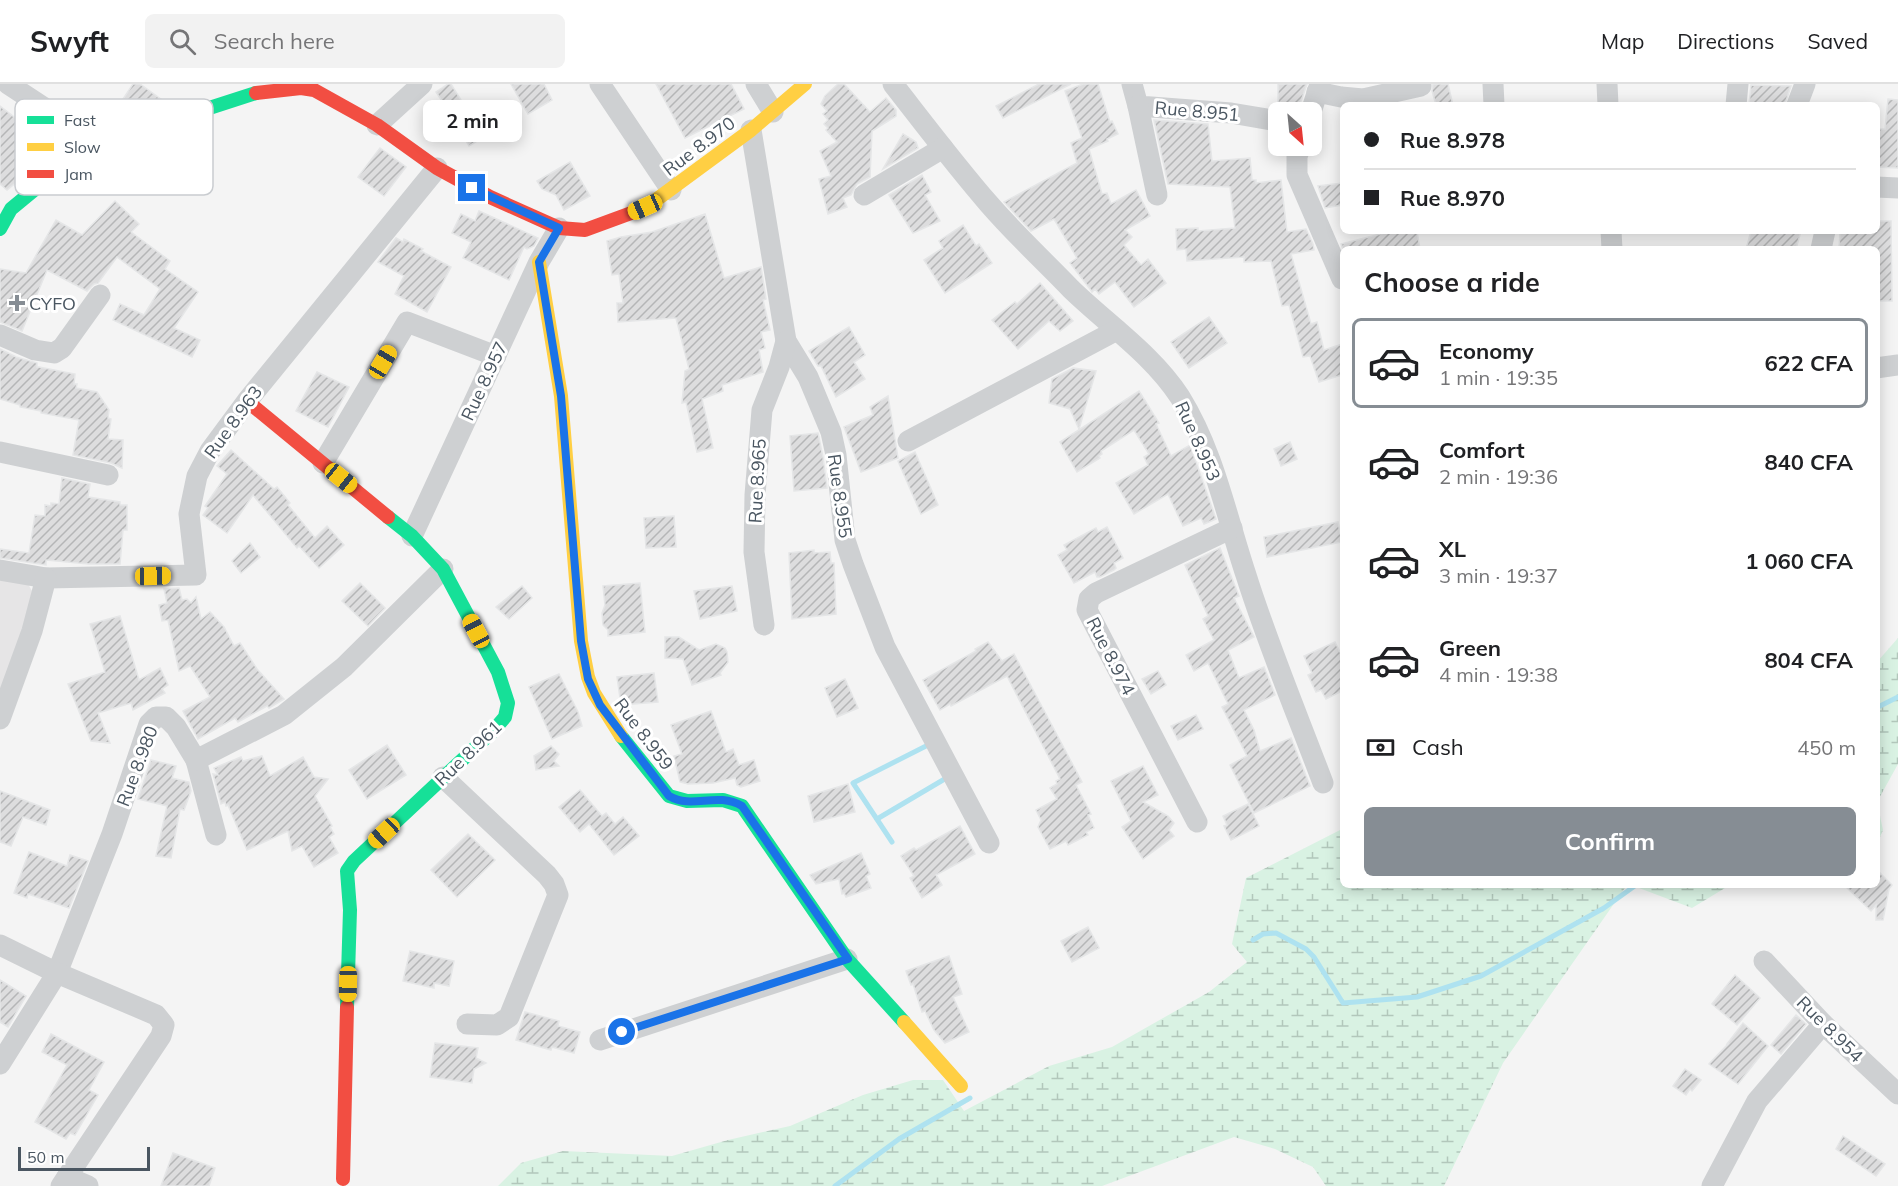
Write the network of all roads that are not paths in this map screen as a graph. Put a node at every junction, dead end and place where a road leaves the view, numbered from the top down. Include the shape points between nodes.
1 (8, 84) edge
2 (422, 84) edge
3 (600, 84) edge
4 (756, 84) edge
5 (805, 84) edge
6 (894, 84) edge
7 (1132, 84) edge
8 (1493, 84) edge
9 (1607, 84) edge
10 (1738, 84) edge
11 (1805, 84) edge
12 (1421, 86) dead end
13 (313, 87) edge
14 (254, 88) edge
15 (1318, 88) edge
16 (31, 99) edge
17 (1494, 102) edge
18 (1608, 102) edge
19 (1736, 102) edge
20 (1798, 102) edge
21 (213, 104) edge
22 (1138, 106) junction
23 (773, 112) junction
24 (1268, 119) edge
25 (377, 125) junction
26 (751, 130) junction
27 (943, 148) junction
28 (1297, 156) edge
29 (437, 168) junction
30 (1880, 187) edge
31 (1898, 188) edge
32 (671, 190) junction
33 (28, 195) edge
34 (864, 195) dead end
35 (1157, 195) dead end
36 (0, 228) edge
37 (559, 228) junction
38 (539, 262) junction
39 (1340, 274) edge
40 (100, 295) dead end
41 (1117, 330) junction
42 (0, 335) edge
43 (786, 341) junction
44 (496, 356) junction
45 (1898, 365) edge
46 (1880, 367) edge
47 (247, 401) junction
48 (908, 441) dead end
49 (0, 452) edge
50 (323, 464) junction
51 (108, 475) dead end
52 (1232, 528) junction
53 (412, 536) junction
54 (443, 568) junction
55 (0, 570) edge
56 (46, 578) junction
57 (764, 625) dead end
58 (0, 719) edge
59 (196, 760) junction
60 (443, 777) junction
61 (1323, 783) dead end
62 (1197, 822) dead end
63 (216, 835) dead end
64 (989, 843) dead end
65 (0, 945) edge
66 (848, 959) junction
67 (1764, 961) dead end
68 (57, 974) junction
69 (467, 1024) dead end
70 (1823, 1024) junction
71 (600, 1040) dead end
72 (0, 1064) edge
73 (961, 1086) dead end
74 (1898, 1094) edge
75 (343, 1179) dead end
76 (64, 1182) edge
77 (88, 1186) edge
78 (1712, 1186) edge

1 - 16 street
2 - 25 street
3 - 32 street
4 - 23 street
5 - 23 street, Rue 8.970
6 - 27 street, Rue 8.953
7 - 22 street, Rue 8.951
8 - 17 street
9 - 18 street
10 - 19 street
11 - 20 street
12 - 15 street via 1363,99 1341,97
13 - 14 street, Rue 8.970
13 - 25 street, Rue 8.970
14 - 21 street, Rue 8.970
22 - 24 street, Rue 8.951
22 - 35 street
23 - 26 street, Rue 8.970
25 - 29 street, Rue 8.970
26 - 32 street, Rue 8.970
26 - 43 street, Rue 8.955
27 - 34 street
27 - 41 street, Rue 8.953 via 990,206
28 - 39 street via 1297,175
29 - 37 street, Rue 8.970
29 - 47 street, Rue 8.963
30 - 31 street
32 - 37 street, Rue 8.970 via 614,221 585,230
33 - 36 street, Rue 8.970 via 11,209
37 - 38 street, Rue 8.957
38 - 44 street, Rue 8.957
38 - 66 street, Rue 8.959 via 561,396 581,641 588,679 606,713 669,796 679,802 720,799 742,806
40 - 42 street via 62,348 54,353 35,350
41 - 48 street
41 - 52 street, Rue 8.953 via 1179,396 1216,475
43 - 57 street, Rue 8.965 via 762,410 755,495 754,552
43 - 64 street, Rue 8.955 via 808,377 831,432 845,540 885,647
44 - 50 street via 406,322
44 - 53 street, Rue 8.957
45 - 46 street
47 - 50 street, Rue 8.961
47 - 56 street, Rue 8.963 via 210,451 197,476 189,514 196,575
49 - 51 street
50 - 53 street, Rue 8.961
52 - 61 street, Rue 8.953 via 1264,627
52 - 62 street, Rue 8.974 via 1089,599 1088,610
53 - 54 street, Rue 8.961
54 - 59 street via 344,667 284,715
54 - 60 street, Rue 8.961 via 498,672 508,703 505,717
55 - 56 street, Rue 8.963
56 - 58 street via 32,631
59 - 63 street
59 - 68 street, Rue 8.980 via 166,717 156,717 149,724
60 - 69 street via 547,874 558,895 509,1017 497,1025
60 - 75 street, Rue 8.961 via 347,871 350,910
65 - 68 street
66 - 71 street
66 - 73 street, Rue 8.959
67 - 70 street, Rue 8.954
68 - 72 street
68 - 76 street via 156,1015 164,1025 161,1036
70 - 74 street, Rue 8.954
70 - 78 street via 1757,1101
76 - 77 street

